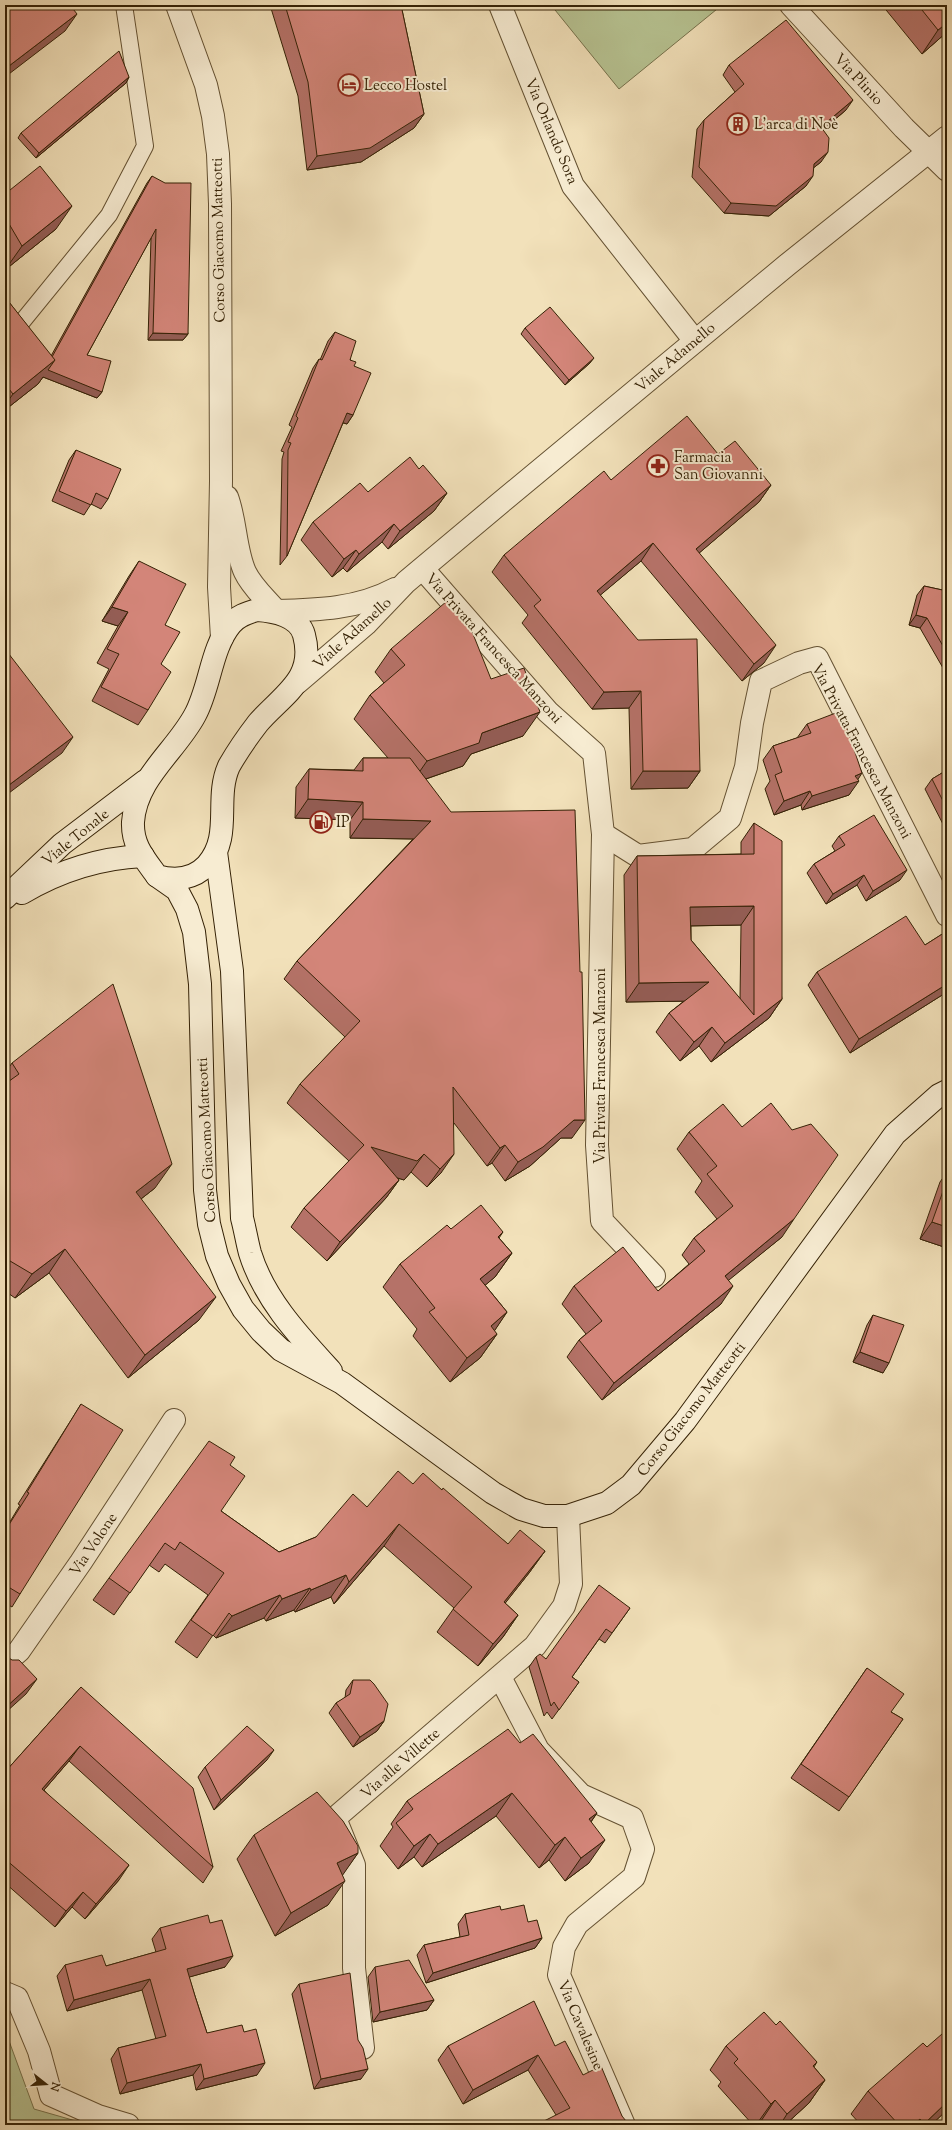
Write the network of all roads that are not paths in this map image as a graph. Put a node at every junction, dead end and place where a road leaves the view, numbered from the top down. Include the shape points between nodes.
1 (124, 5) edge
2 (177, 5) edge
3 (500, 5) edge
4 (791, 5) edge
5 (947, 137) edge
6 (927, 153) junction
7 (947, 170) edge
8 (17, 328) edge
9 (695, 340) junction
10 (221, 481) junction
11 (423, 569) junction
12 (406, 582) junction
13 (276, 612) junction
14 (222, 638) junction
15 (297, 683) junction
16 (148, 779) junction
17 (603, 834) junction
18 (216, 852) junction
19 (143, 856) junction
20 (157, 876) junction
21 (5, 898) edge
22 (5, 903) edge
23 (947, 915) edge
24 (947, 1091) edge
25 (654, 1276) dead end
26 (342, 1383) junction
27 (174, 1420) dead end
28 (568, 1516) junction
29 (5, 1663) edge
30 (500, 1677) junction
31 (5, 1993) edge
32 (363, 2048) edge
33 (128, 2125) edge
34 (624, 2125) edge

1 - 8 lane via 145,146 109,215
2 - 10 street, Corso Giacomo Matteotti via 206,85 218,154
3 - 9 street, Via Orlando Sora via 573,186
4 - 6 street, Via Plinio
5 - 6 street, Viale Adamello
6 - 7 street, Via Plinio
6 - 9 street, Viale Adamello
9 - 11 street, Viale Adamello
10 - 13 street, Corso Giacomo Matteotti via 233,514 240,556 246,573
10 - 14 street, Corso Giacomo Matteotti via 219,587
11 - 12 street, Viale Adamello
11 - 17 street, Via Privata Francesca Manzoni via 548,712 594,753
12 - 13 street, Viale Adamello via 387,593 343,607
12 - 15 street, Viale Adamello via 366,624
13 - 14 street via 257,610 241,615
13 - 15 street via 292,620 305,636 308,647 307,665
14 - 16 street via 196,714 185,733
15 - 18 street via 259,722 229,766 222,794 222,831
16 - 19 street via 138,800 133,822 135,843
16 - 21 street, Viale Tonale via 62,844
17 - 23 street, Via Privata Francesca Manzoni via 638,856 693,849 730,818 746,767 761,681 799,662 817,658
17 - 25 street, Via Privata Francesca Manzoni via 597,1145 602,1221
18 - 20 street via 202,871 194,875 176,879
18 - 26 street, Corso Giacomo Matteotti via 232,971 242,1218 251,1254 268,1293 293,1329
19 - 20 street
19 - 22 street, Viale Tonale via 92,863 62,872
20 - 26 street, Corso Giacomo Matteotti via 177,890 187,909 195,939 200,984 205,1190 208,1224 217,1256 243,1309 261,1331 281,1350
24 - 28 street, Corso Giacomo Matteotti via 939,1095 895,1134 685,1421 631,1485 607,1503
26 - 28 street, Corso Giacomo Matteotti via 493,1493 521,1509 544,1516
27 - 29 street, Via Volone via 82,1562 19,1651
28 - 30 street, Via alle Villette via 571,1584 564,1606 535,1646
30 - 32 street, Via alle Villette via 335,1818 354,1865 354,1968
30 - 34 street, Via Cavalesine via 538,1750 581,1795 632,1818 642,1849 634,1877 577,1924 564,1947 559,1975
31 - 33 street via 16,1998 39,2051 51,2095 98,2116

